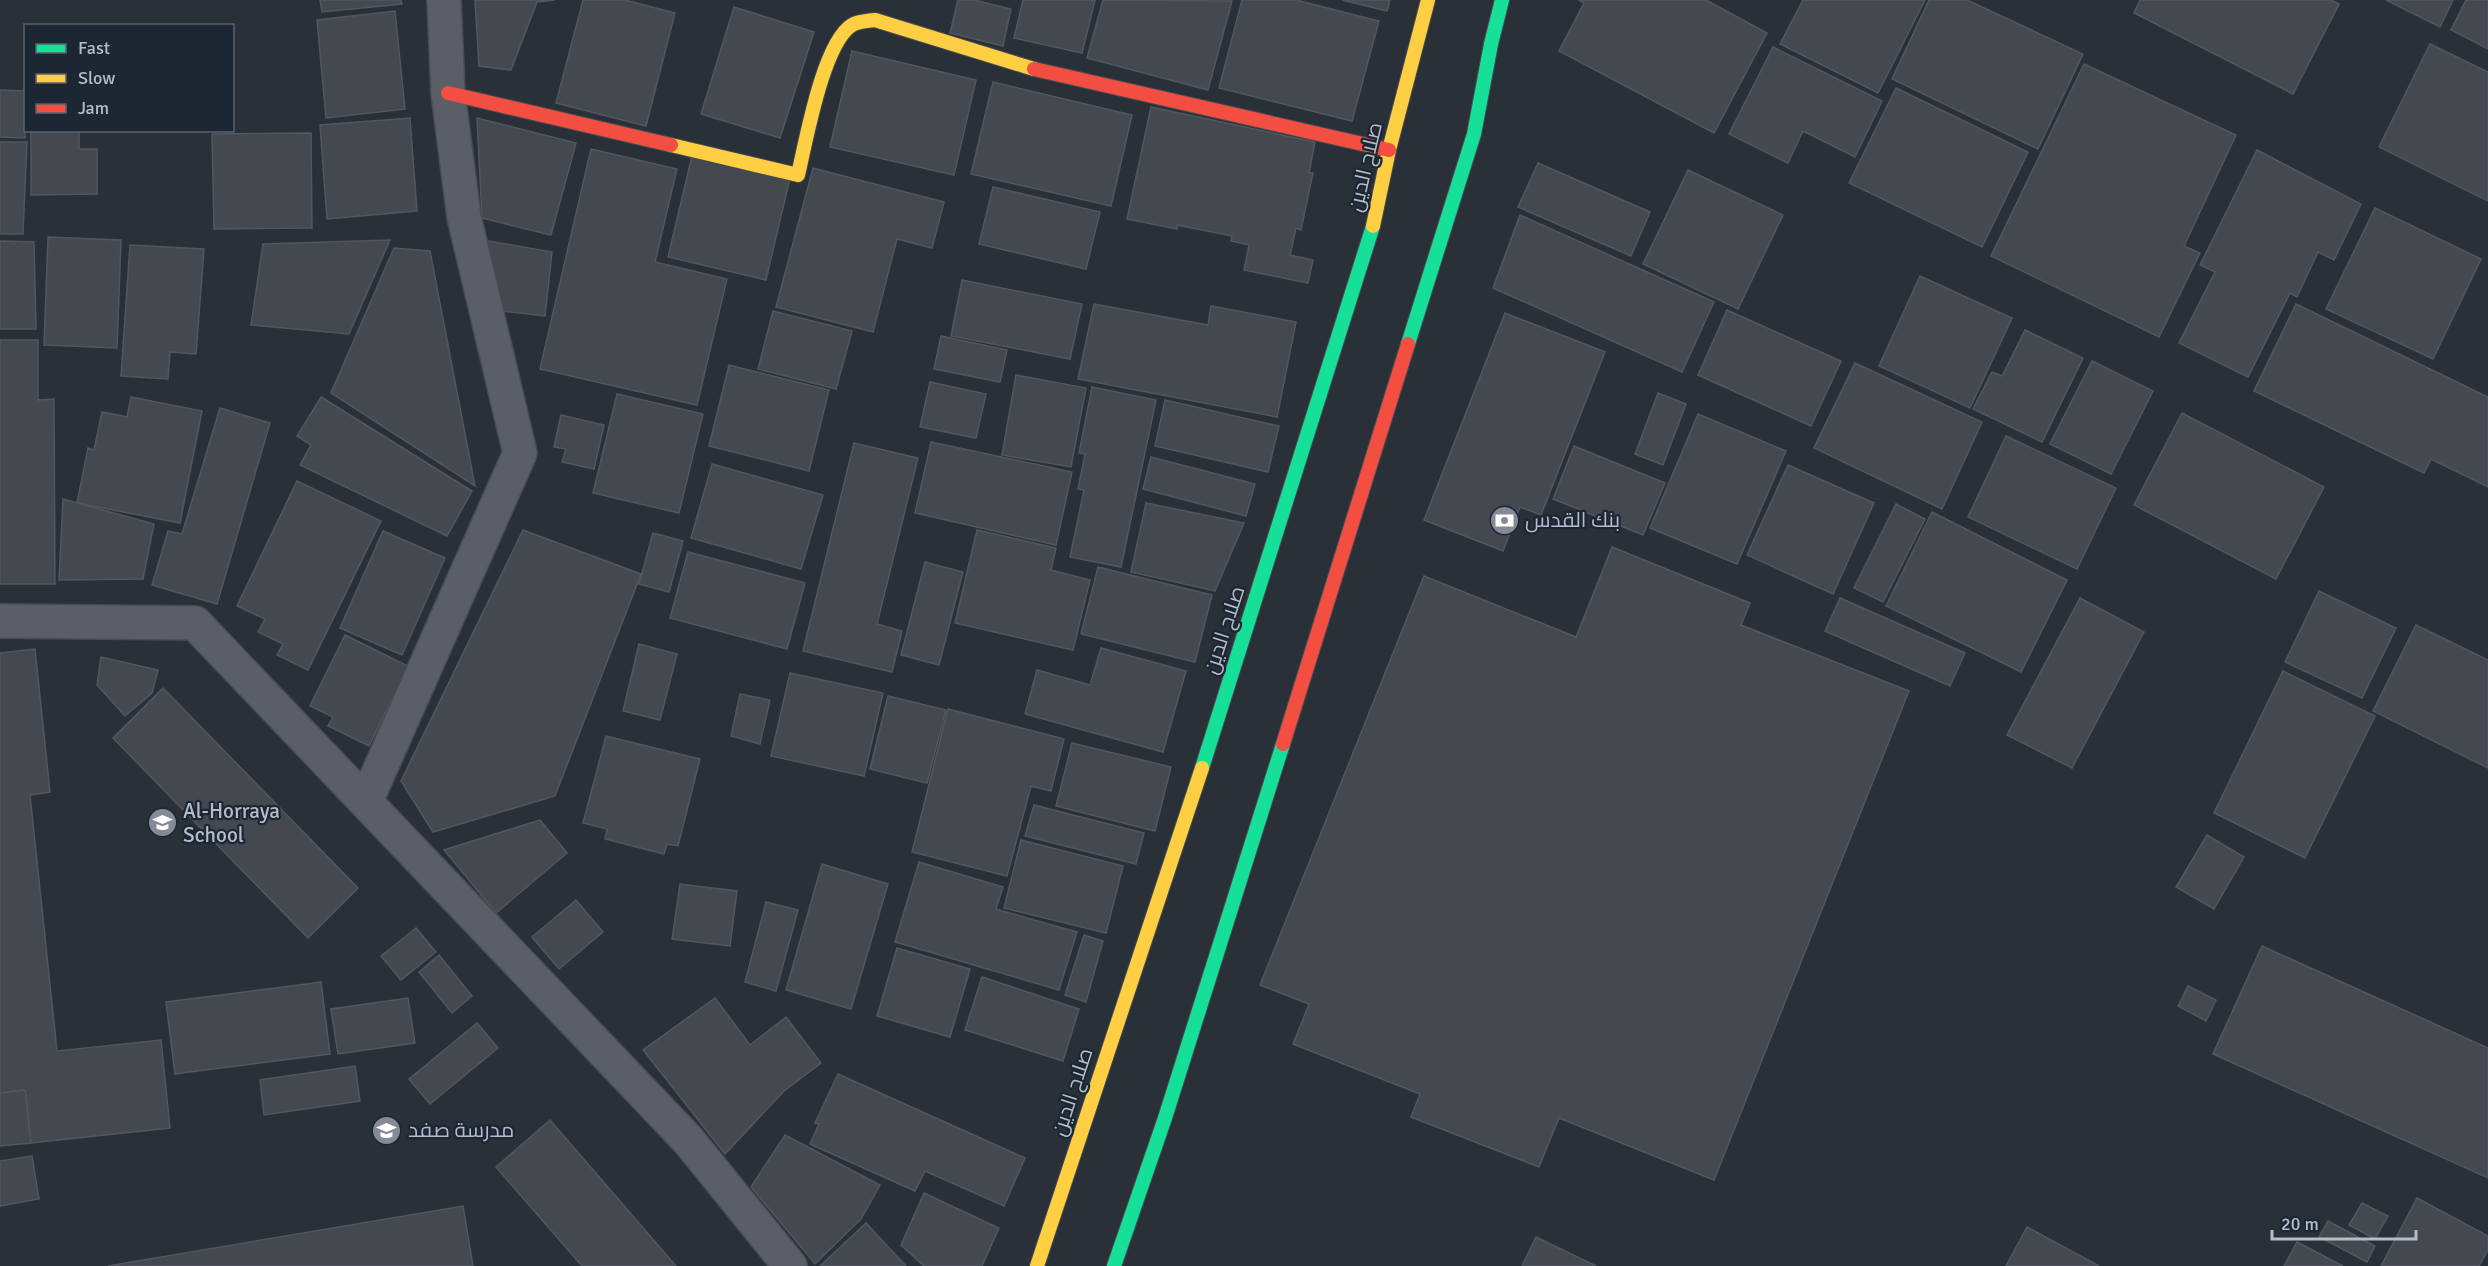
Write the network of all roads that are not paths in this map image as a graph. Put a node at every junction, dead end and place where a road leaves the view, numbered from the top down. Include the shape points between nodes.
1 (444, 0) edge
2 (1428, 0) edge
3 (1502, 0) edge
4 (448, 93) junction
5 (1389, 150) junction
6 (0, 621) edge
7 (366, 801) junction
8 (790, 1266) edge
9 (1037, 1266) edge
10 (1114, 1266) edge

1 - 4 street
2 - 5 main road, صلاح الدين
3 - 10 main road via 1471,145 1165,1118
4 - 5 main road via 798,175 829,57 839,38 854,24 875,20 1012,64
4 - 7 street via 464,217 520,453
5 - 9 main road, صلاح الدين via 1372,230 1240,650
6 - 7 street via 195,623
7 - 8 street via 688,1140

